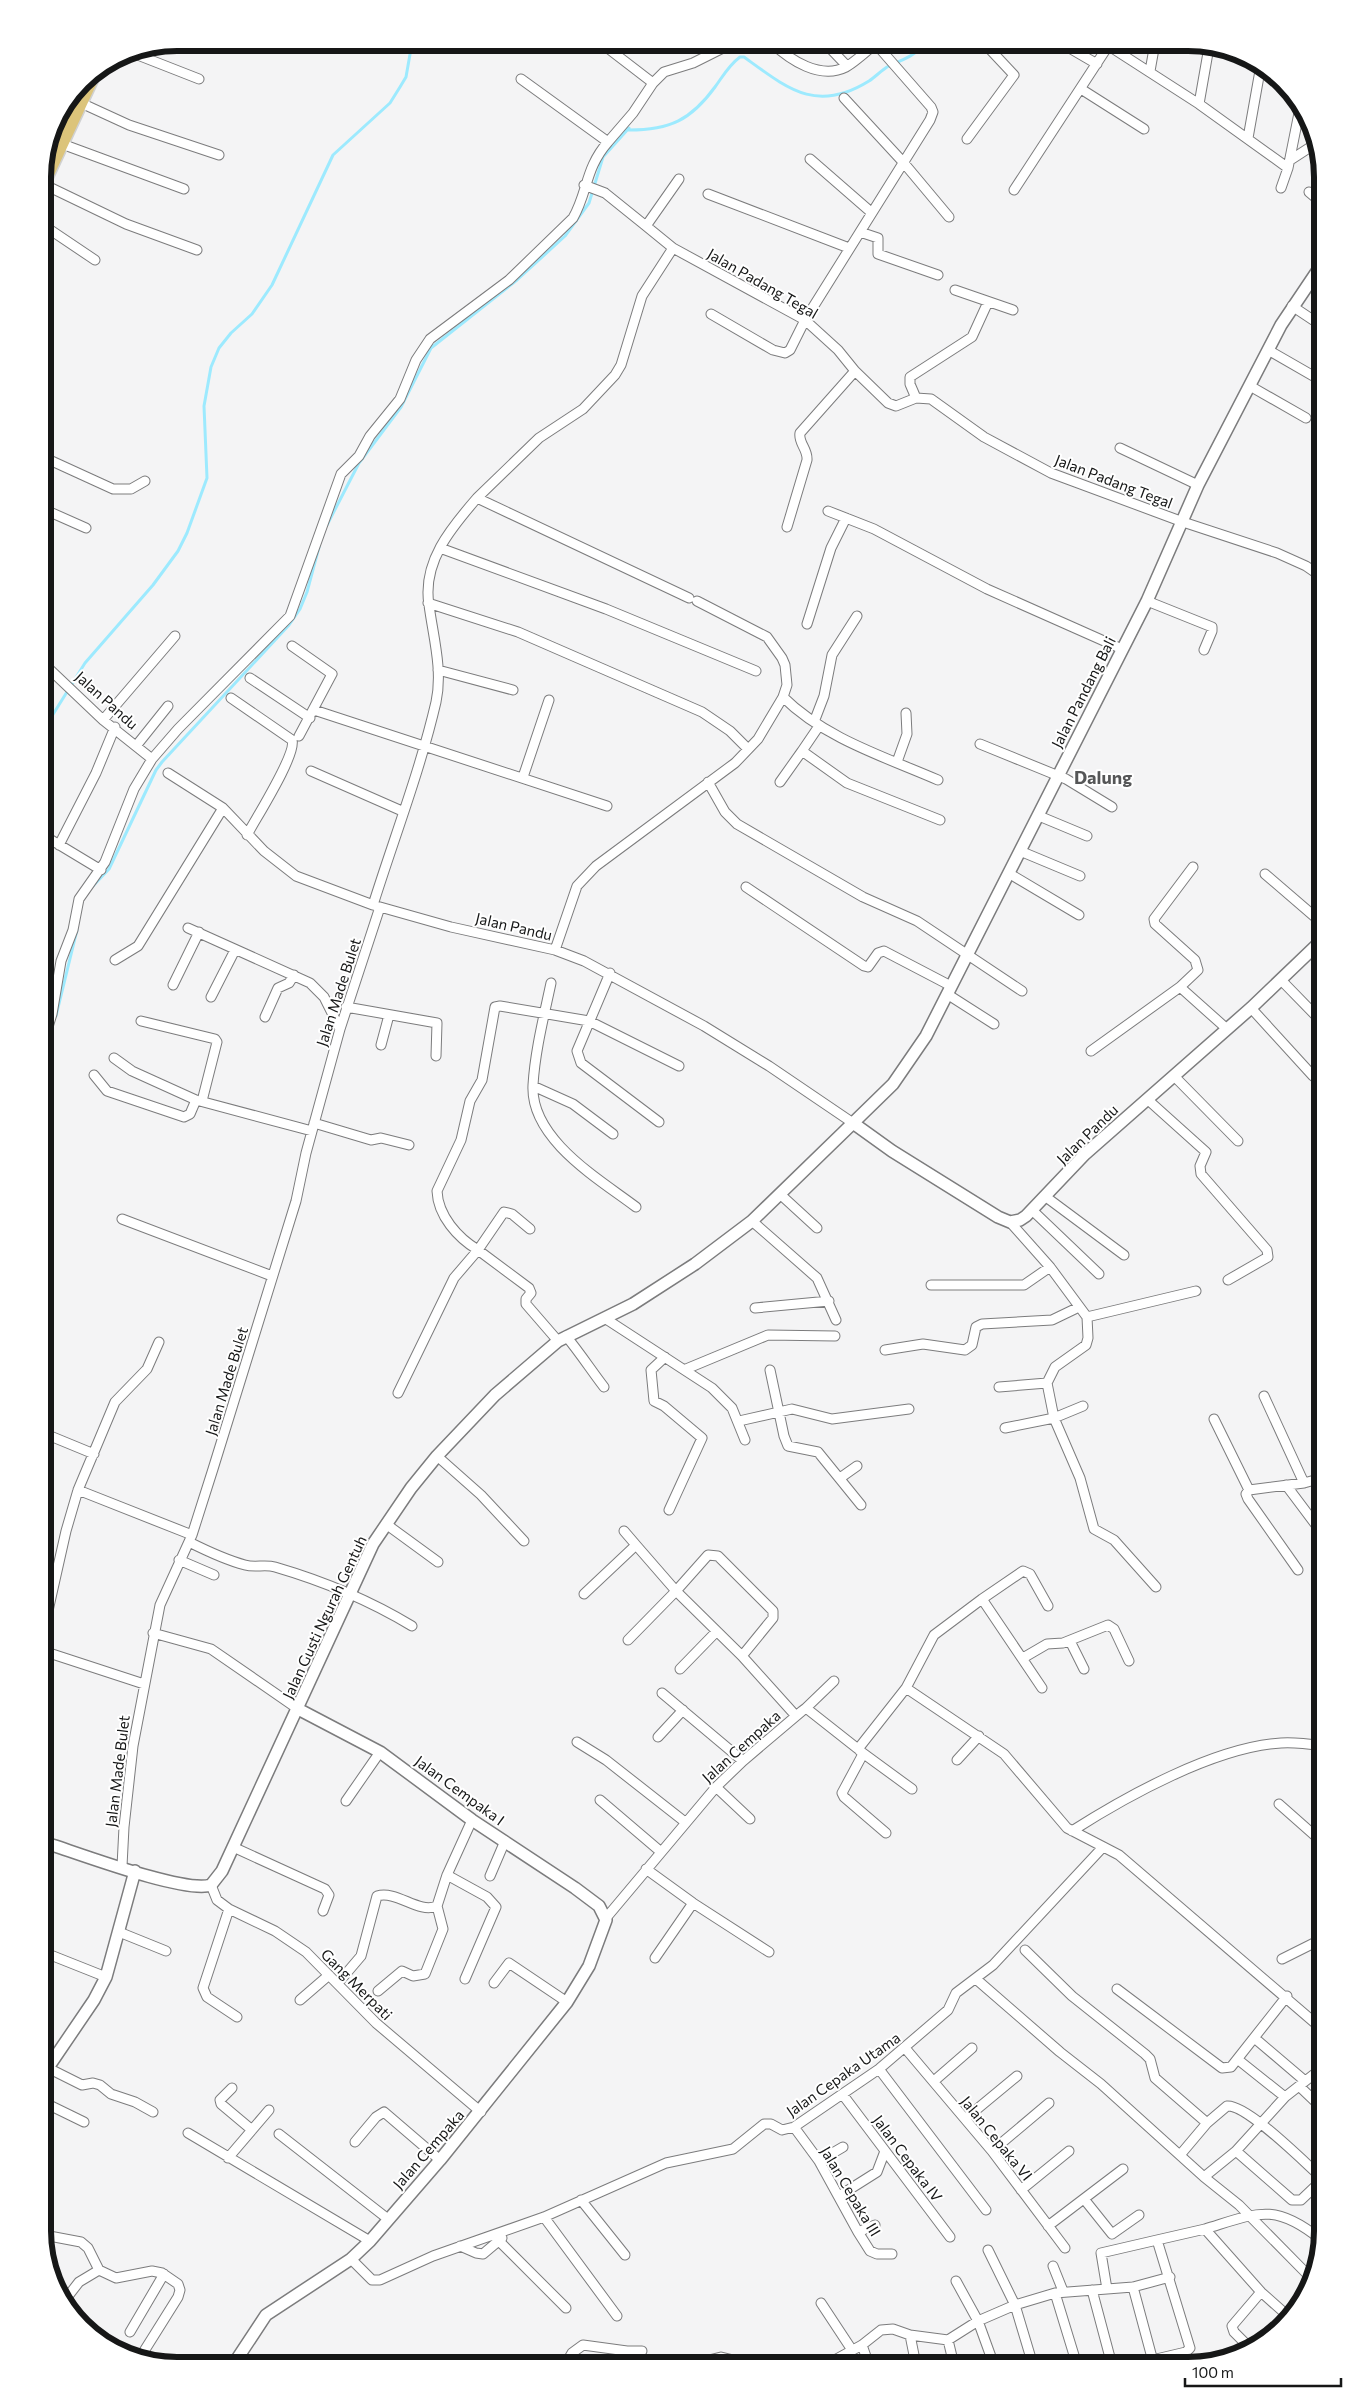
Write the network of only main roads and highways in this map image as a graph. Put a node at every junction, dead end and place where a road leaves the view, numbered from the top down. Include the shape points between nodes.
1 (88, 88) edge
2 (53, 156) edge

1 - 2 main road

